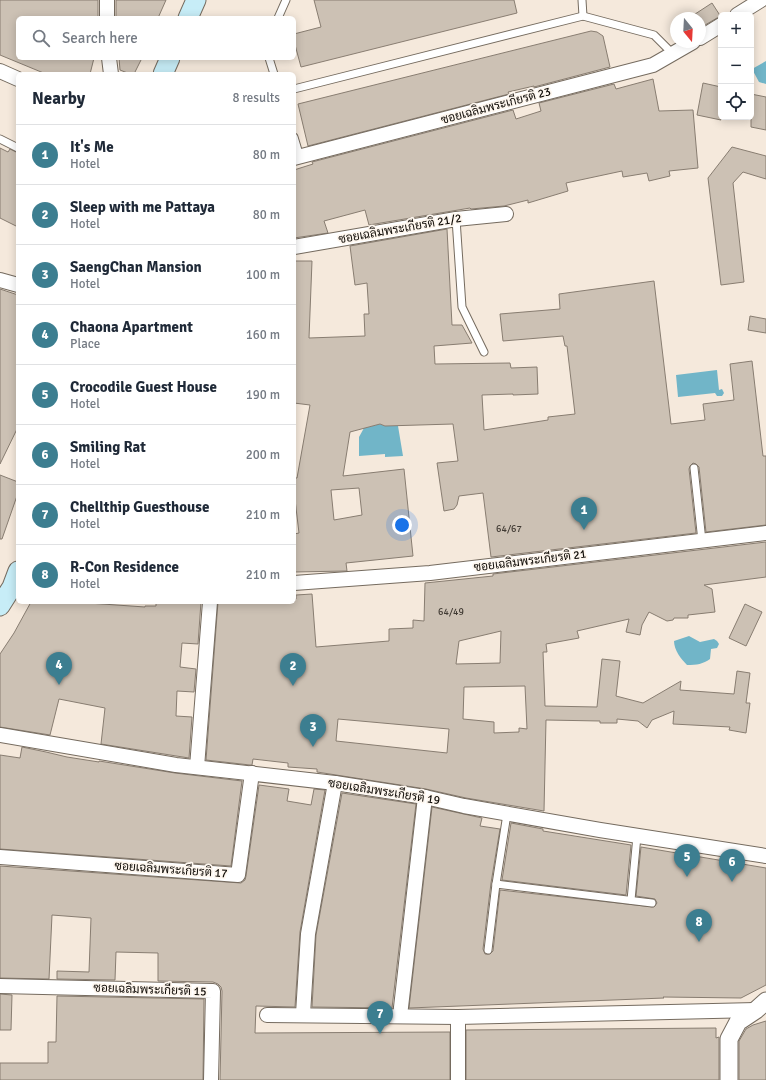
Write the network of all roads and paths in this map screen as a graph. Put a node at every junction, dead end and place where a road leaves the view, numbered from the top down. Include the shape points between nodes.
1 (107, 0) edge
2 (196, 0) edge
3 (286, 0) edge
4 (582, 0) edge
5 (761, 0) edge
6 (742, 12) edge
7 (107, 16) edge
8 (189, 16) edge
9 (279, 16) edge
10 (583, 16) junction
11 (718, 27) edge
12 (706, 34) edge
13 (684, 48) edge
14 (674, 54) junction
15 (109, 60) edge
16 (169, 60) edge
17 (270, 60) edge
18 (0, 71) edge
19 (111, 72) edge
20 (164, 72) edge
21 (273, 72) edge
22 (16, 78) edge
23 (296, 88) edge
24 (0, 139) edge
25 (16, 147) edge
26 (297, 157) edge
27 (506, 214) dead end
28 (456, 219) junction
29 (296, 248) edge
30 (0, 280) edge
31 (16, 284) edge
32 (484, 352) dead end
33 (694, 468) dead end
34 (766, 534) edge
35 (702, 541) junction
36 (16, 582) edge
37 (296, 583) edge
38 (210, 604) edge
39 (0, 606) edge
40 (0, 735) edge
41 (197, 767) junction
42 (252, 773) junction
43 (335, 783) junction
44 (425, 797) junction
45 (507, 814) junction
46 (637, 836) junction
47 (766, 856) edge
48 (0, 857) edge
49 (496, 884) junction
50 (630, 900) junction
51 (652, 903) dead end
52 (488, 950) dead end
53 (0, 986) edge
54 (763, 1004) edge
55 (267, 1014) dead end
56 (303, 1014) junction
57 (400, 1016) junction
58 (458, 1017) junction
59 (211, 1080) edge
60 (458, 1080) edge
61 (729, 1080) edge

1 - 7 street
2 - 8 main road
3 - 9 lane
4 - 10 lane
5 - 6 street
10 - 14 lane via 654,36
10 - 23 lane
11 - 12 street
13 - 14 street, ซอยเฉลิมพระเกียรติ 23
14 - 26 street, ซอยเฉลิมพระเกียรติ 23 via 653,65
15 - 19 street
16 - 20 main road
17 - 21 lane
18 - 22 street
24 - 25 lane
27 - 28 street, ซอยเฉลิมพระเกียรติ 21/2
28 - 29 street, ซอยเฉลิมพระเกียรติ 21/2
28 - 32 lane via 462,307
30 - 31 street
33 - 35 lane
34 - 35 street, ซอยเฉลิมพระเกียรติ 21
35 - 37 street, ซอยเฉลิมพระเกียรติ 21 via 430,573
36 - 39 main road
38 - 41 street
40 - 41 street, ซอยเฉลิมพระเกียรติ 19
41 - 42 street, ซอยเฉลิมพระเกียรติ 19
42 - 43 street, ซอยเฉลิมพระเกียรติ 19
42 - 48 street, ซอยเฉลิมพระเกียรติ 17 via 238,876
43 - 44 street, ซอยเฉลิมพระเกียรติ 19
43 - 56 street via 308,934
44 - 45 street, ซอยเฉลิมพระเกียรติ 19
44 - 57 street
45 - 46 street, ซอยเฉลิมพระเกียรติ 19
45 - 49 lane
46 - 47 street, ซอยเฉลิมพระเกียรติ 19
46 - 50 lane
49 - 50 lane
49 - 52 lane
50 - 51 lane
53 - 59 street, ซอยเฉลิมพระเกียรติ 15 via 213,991
54 - 58 street
54 - 61 street via 738,1022 729,1039
55 - 56 street
56 - 57 street
57 - 58 street
58 - 60 street

